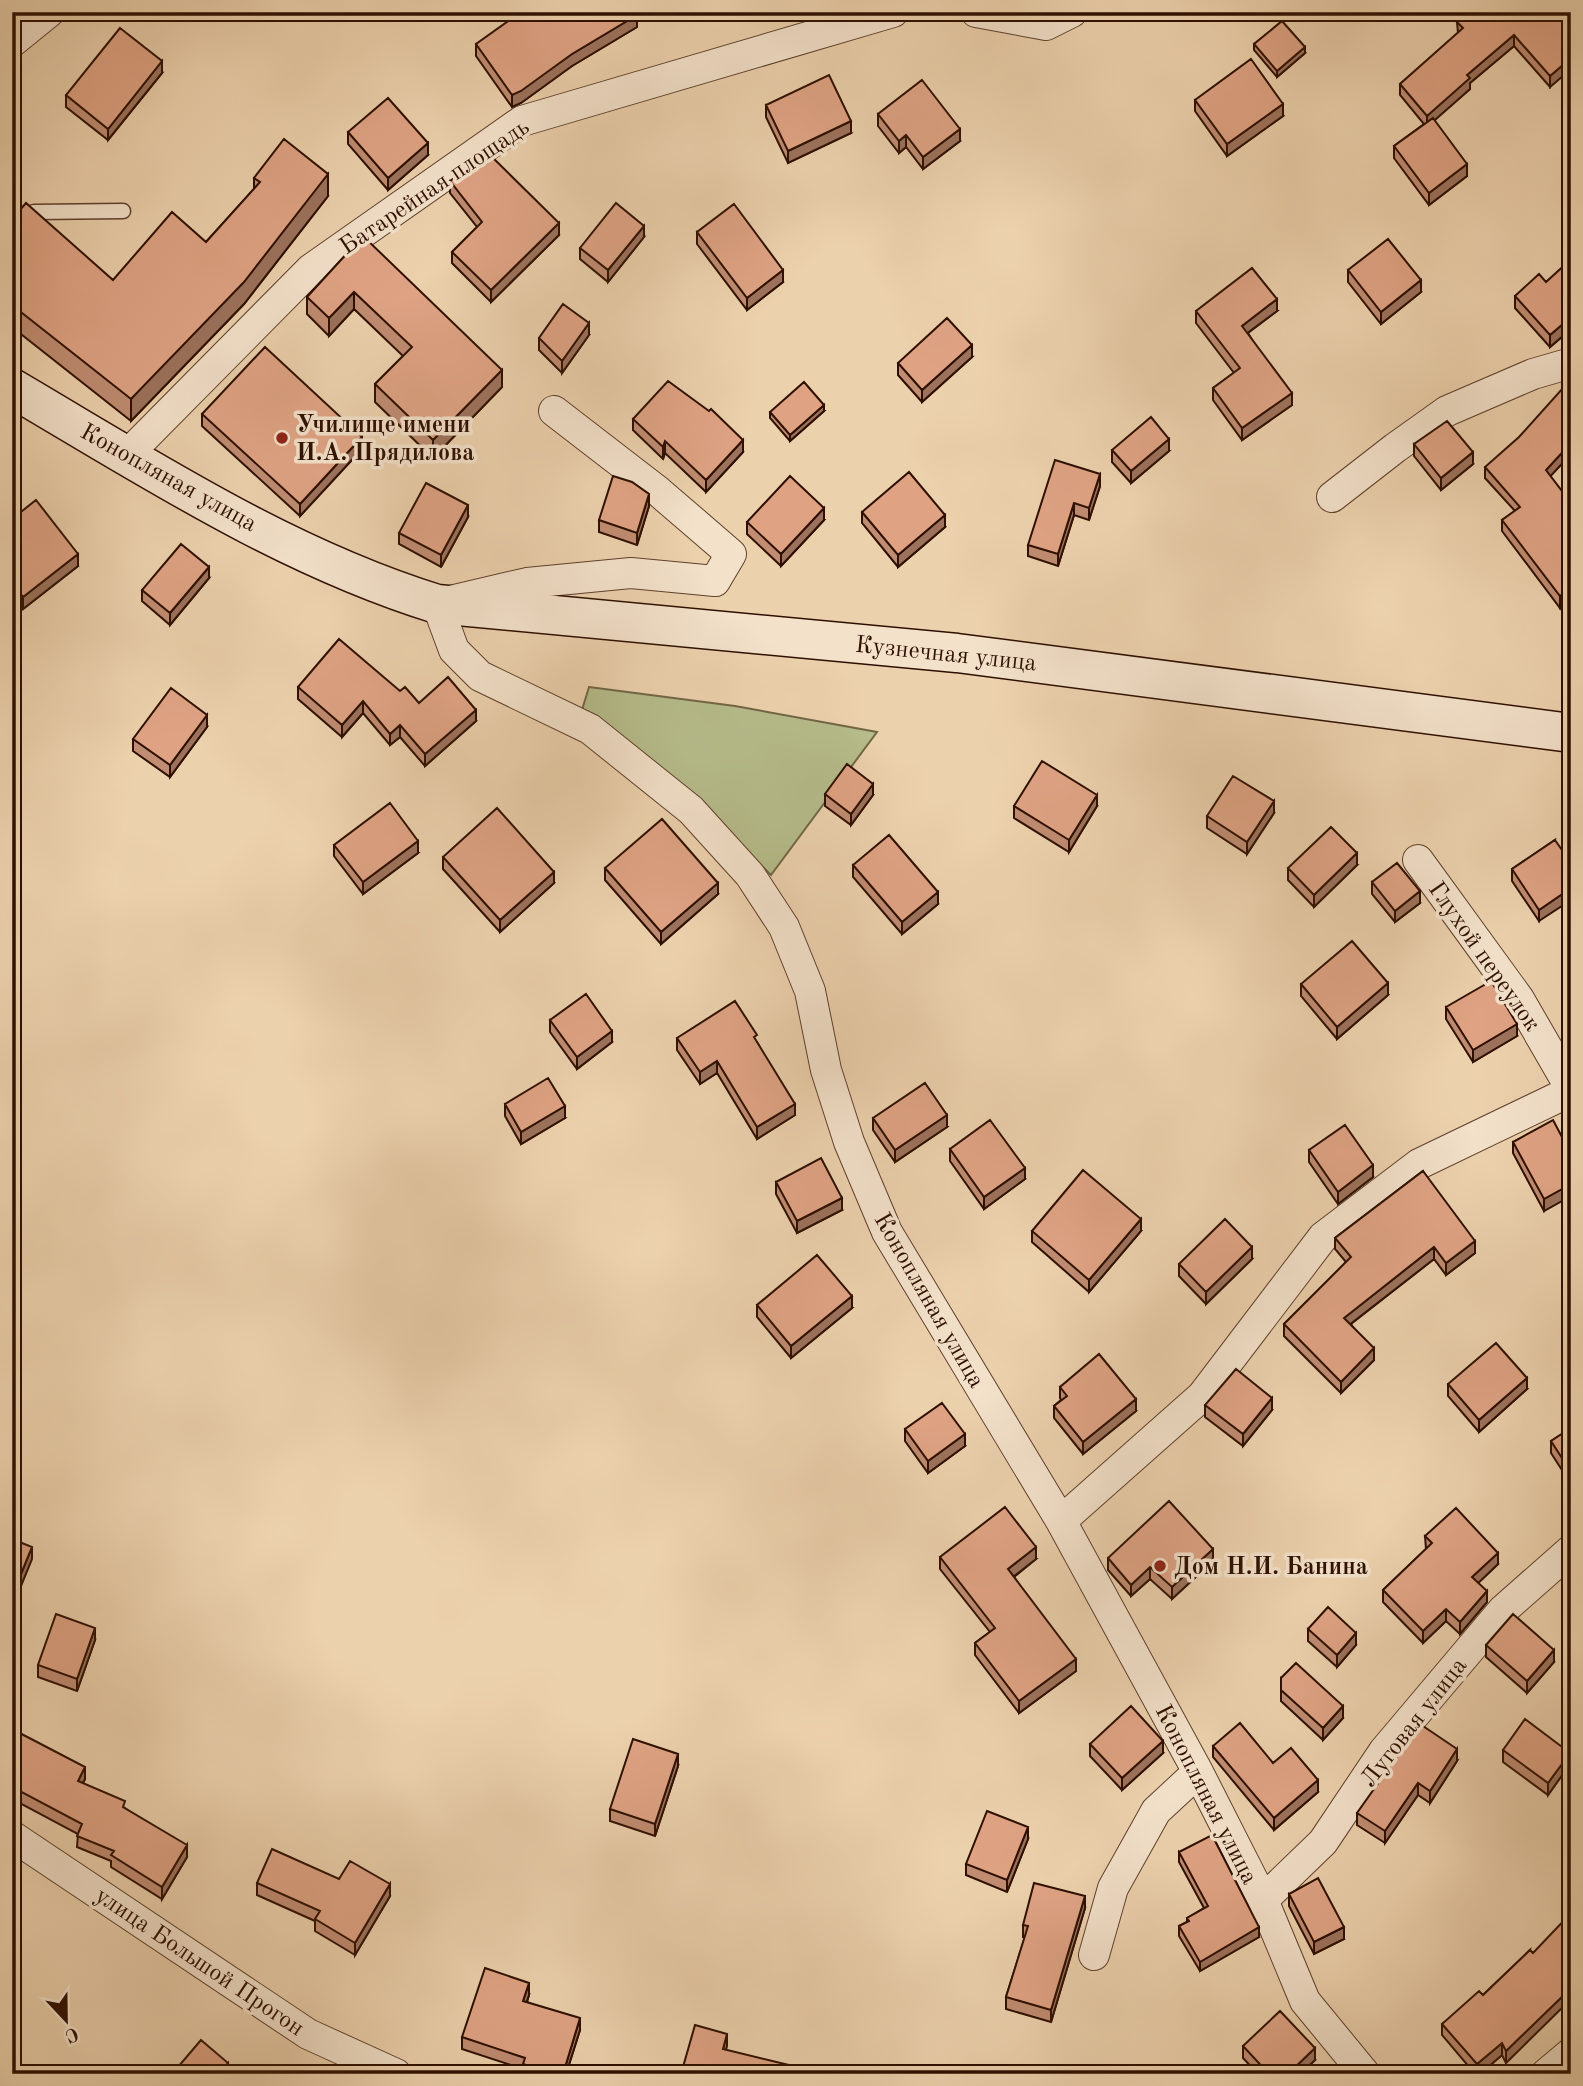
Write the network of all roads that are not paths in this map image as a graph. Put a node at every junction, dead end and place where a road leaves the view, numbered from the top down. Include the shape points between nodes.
1 (49, 12) edge
2 (893, 12) edge
3 (976, 12) edge
4 (1072, 12) edge
5 (12, 42) edge
6 (123, 211) dead end
7 (12, 219) edge
8 (1571, 363) edge
9 (12, 388) edge
10 (554, 411) dead end
11 (127, 455) junction
12 (1332, 497) dead end
13 (327, 563) joint
14 (437, 604) junction
15 (1571, 733) edge
16 (1418, 860) dead end
17 (1571, 1090) edge
18 (1061, 1521) junction
19 (1571, 1550) edge
20 (1198, 1772) junction
21 (12, 1836) edge
22 (1263, 1900) junction
23 (1094, 1955) dead end
24 (1571, 2053) edge
25 (396, 2074) edge
26 (1365, 2074) edge
27 (1546, 2074) edge

1 - 5 street
2 - 11 street, Батарейная площадь via 522,121 311,269
3 - 4 street via 1046,25
6 - 7 lane via 34,212
8 - 12 street via 1447,411
9 - 11 main road, Конопляная улица
10 - 14 street via 731,554 726,563 715,581 631,573 527,583
11 - 13 main road, Конопляная улица
13 - 14 main road, Кузнечная улица
14 - 15 main road, Кузнечная улица via 957,653
14 - 18 street, Конопляная улица via 454,650 480,676 590,729 691,810 750,875 784,928 810,991 837,1106 887,1232
16 - 17 street, Глухой переулок via 1519,999
17 - 18 street via 1419,1164 1323,1237 1202,1396
18 - 20 street, Конопляная улица
19 - 22 street, Луговая улица via 1503,1610 1384,1751 1323,1842
20 - 22 street, Конопляная улица
20 - 23 street via 1156,1811 1112,1888
21 - 25 street, улица Большой Прогон via 308,2034
22 - 26 street, Конопляная улица via 1305,2001
24 - 27 street

